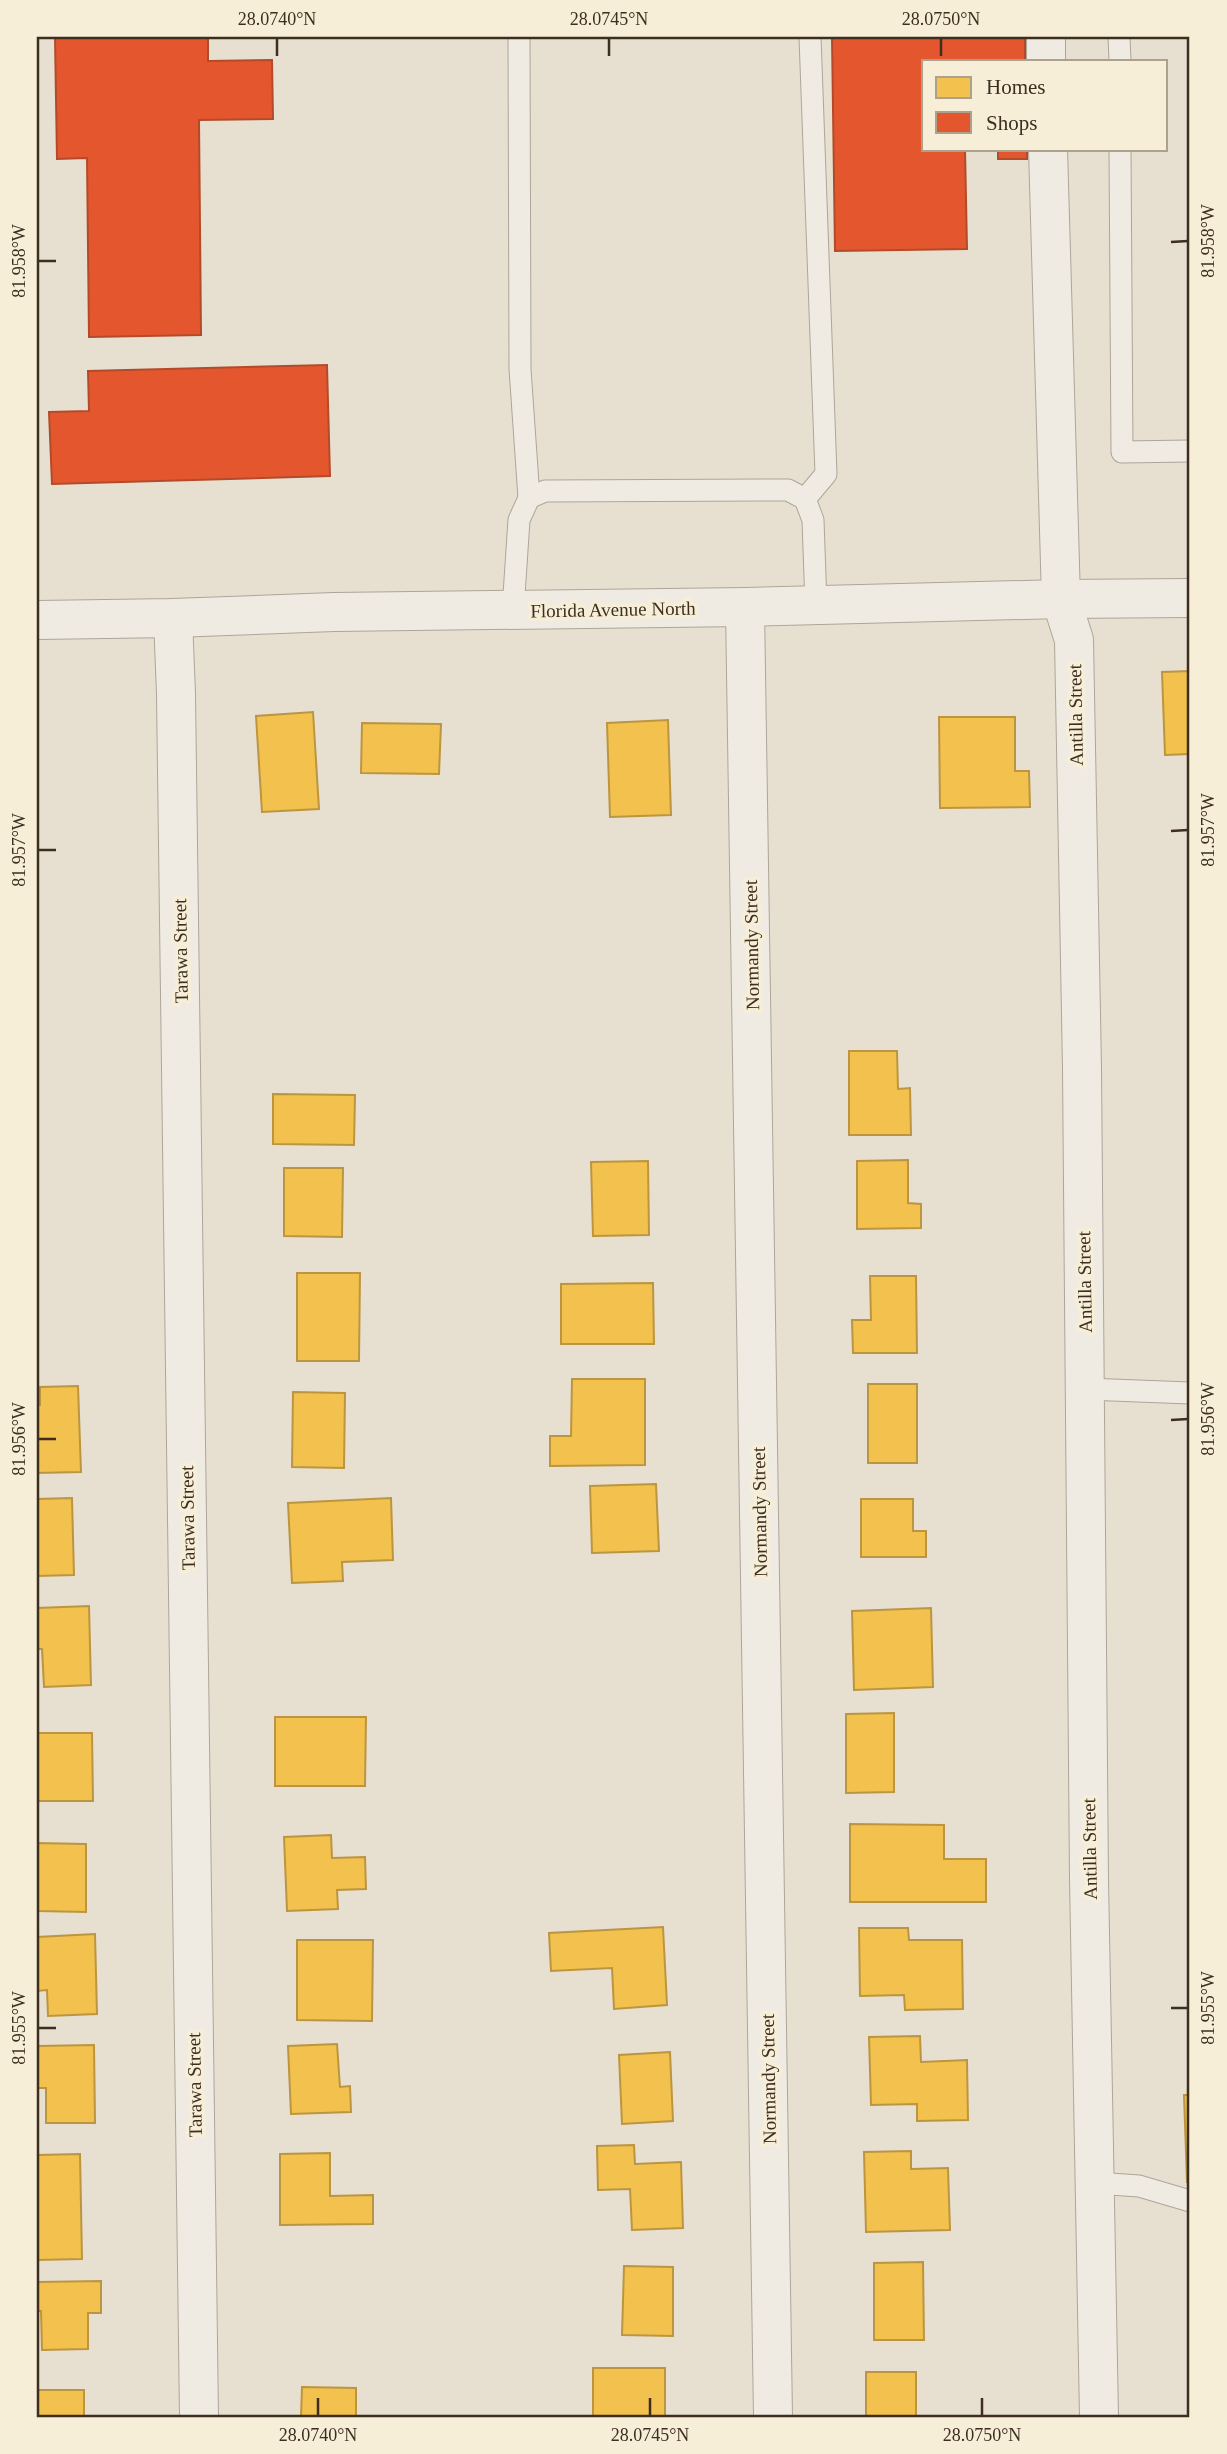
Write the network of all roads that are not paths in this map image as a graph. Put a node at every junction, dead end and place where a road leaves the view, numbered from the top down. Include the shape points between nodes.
1 (519, 37) edge
2 (810, 37) edge
3 (1046, 37) edge
4 (1119, 37) edge
5 (1046, 60) edge
6 (1120, 60) edge
7 (1048, 150) edge
8 (1120, 150) edge
9 (1190, 451) edge
10 (529, 498) junction
11 (805, 499) junction
12 (1190, 598) edge
13 (1060, 599) junction
14 (816, 605) junction
15 (745, 607) junction
16 (513, 610) junction
17 (173, 618) junction
18 (37, 621) edge
19 (1086, 1389) junction
20 (1190, 1393) edge
21 (1095, 2183) junction
22 (1190, 2201) edge
23 (199, 2417) edge
24 (773, 2417) edge
25 (1099, 2417) edge

1 - 10 lane via 520,369
2 - 11 lane via 826,474
3 - 5 street
4 - 6 lane
7 - 13 street, Antilla Street
8 - 9 lane via 1122,452
10 - 11 lane via 545,491 788,490
10 - 16 lane via 519,520
11 - 14 lane via 813,520
12 - 13 street, Florida Avenue North
13 - 14 street, Florida Avenue North
13 - 19 street, Antilla Street via 1074,640
14 - 15 street, Florida Avenue North
15 - 16 street, Florida Avenue North
15 - 24 street, Normandy Street
16 - 17 street, Florida Avenue North
17 - 18 street, Florida Avenue North
17 - 23 street, Tarawa Street
19 - 20 lane
19 - 21 street, Antilla Street
21 - 22 lane via 1139,2186
21 - 25 street, Antilla Street

